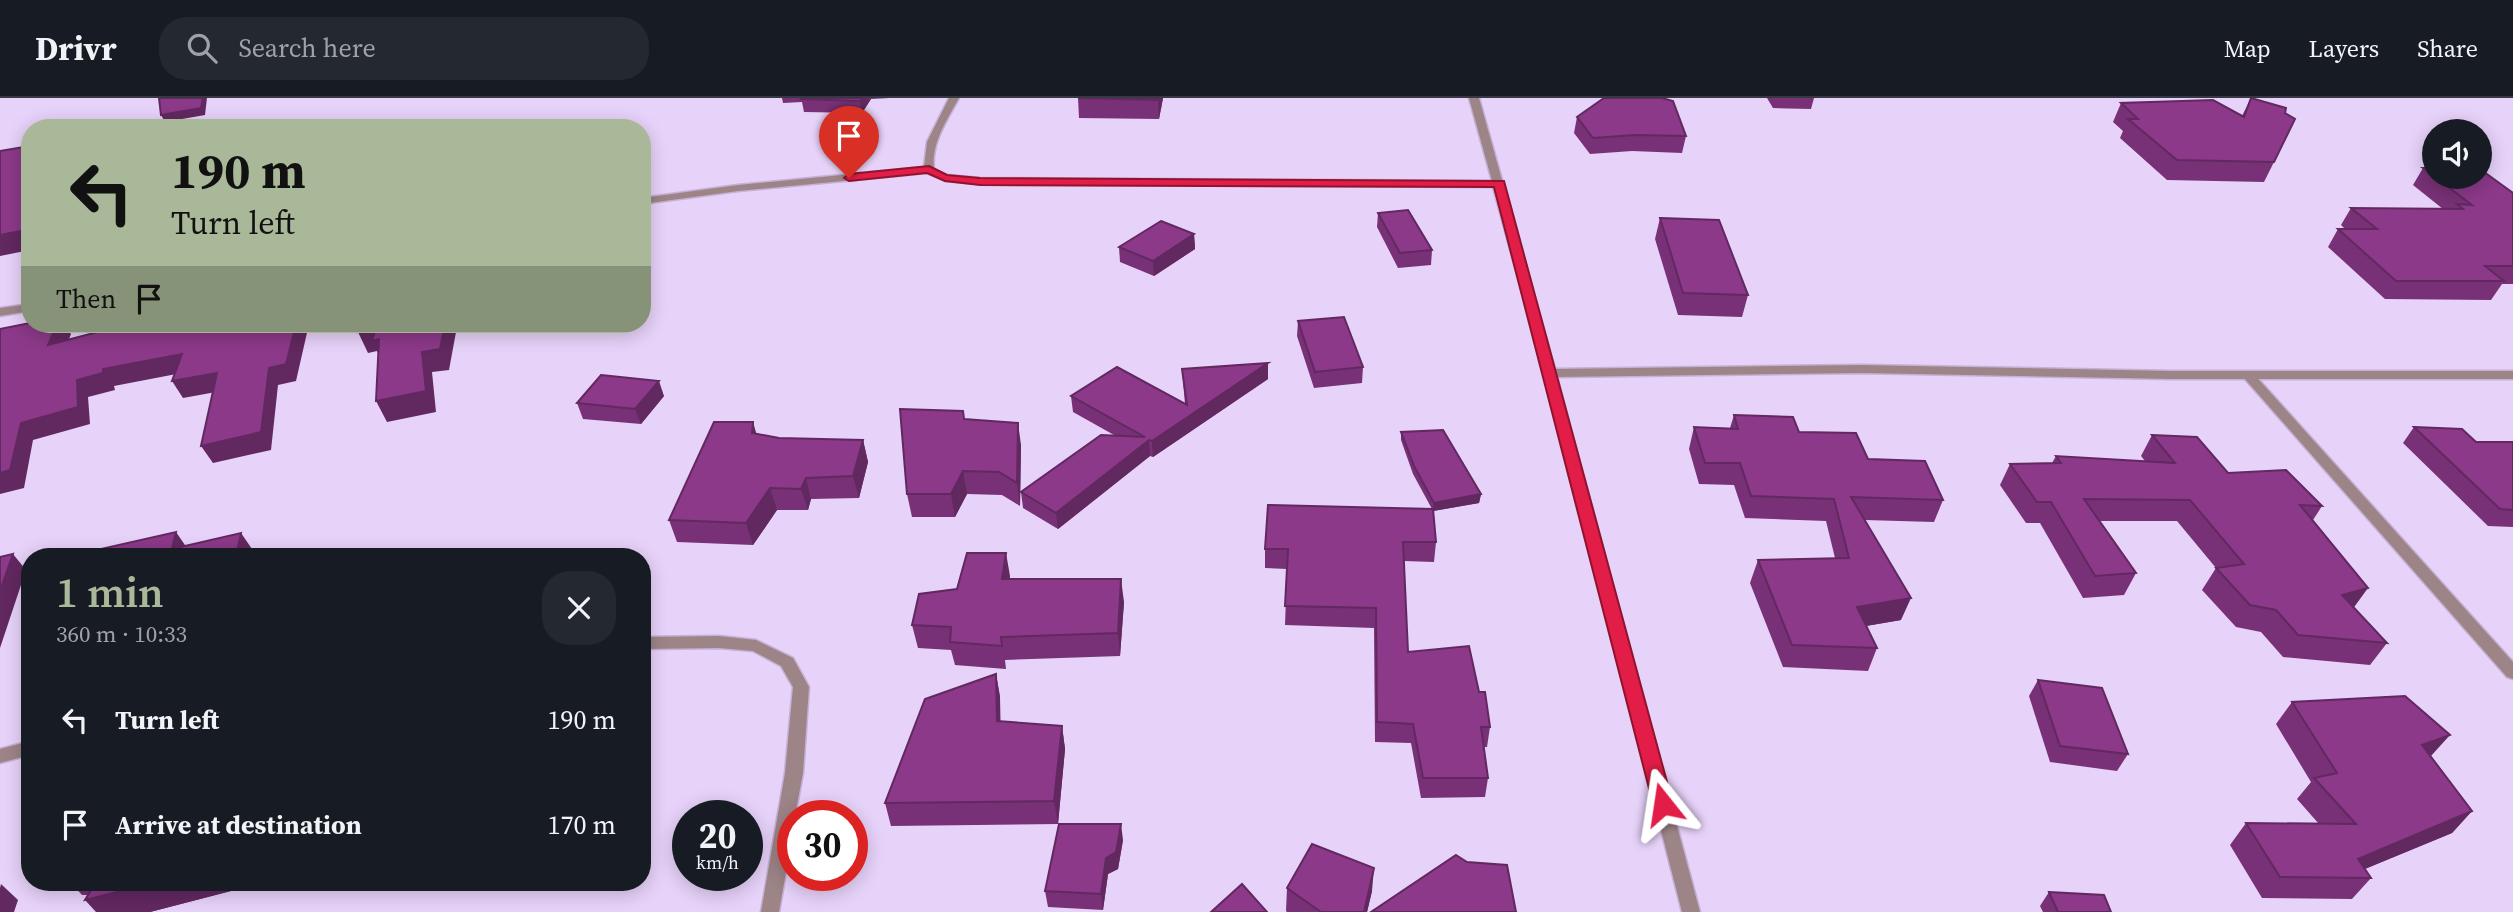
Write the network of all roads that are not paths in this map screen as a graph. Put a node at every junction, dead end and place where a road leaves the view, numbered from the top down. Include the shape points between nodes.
1 (954, 98) edge
2 (1474, 98) edge
3 (929, 170) junction
4 (1499, 184) junction
5 (651, 200) edge
6 (21, 308) edge
7 (0, 312) edge
8 (1550, 373) junction
9 (2248, 375) junction
10 (2513, 375) edge
11 (651, 643) edge
12 (2513, 673) edge
13 (21, 750) edge
14 (0, 756) edge
15 (770, 912) edge
16 (1691, 912) edge

1 - 3 street via 930,151
2 - 4 street
3 - 4 street via 945,178 980,181
3 - 5 street
4 - 8 street
6 - 7 street
8 - 9 street via 1862,369
8 - 16 street
9 - 10 street
9 - 12 street
11 - 15 street via 756,646 787,662 801,687 794,773
13 - 14 street

